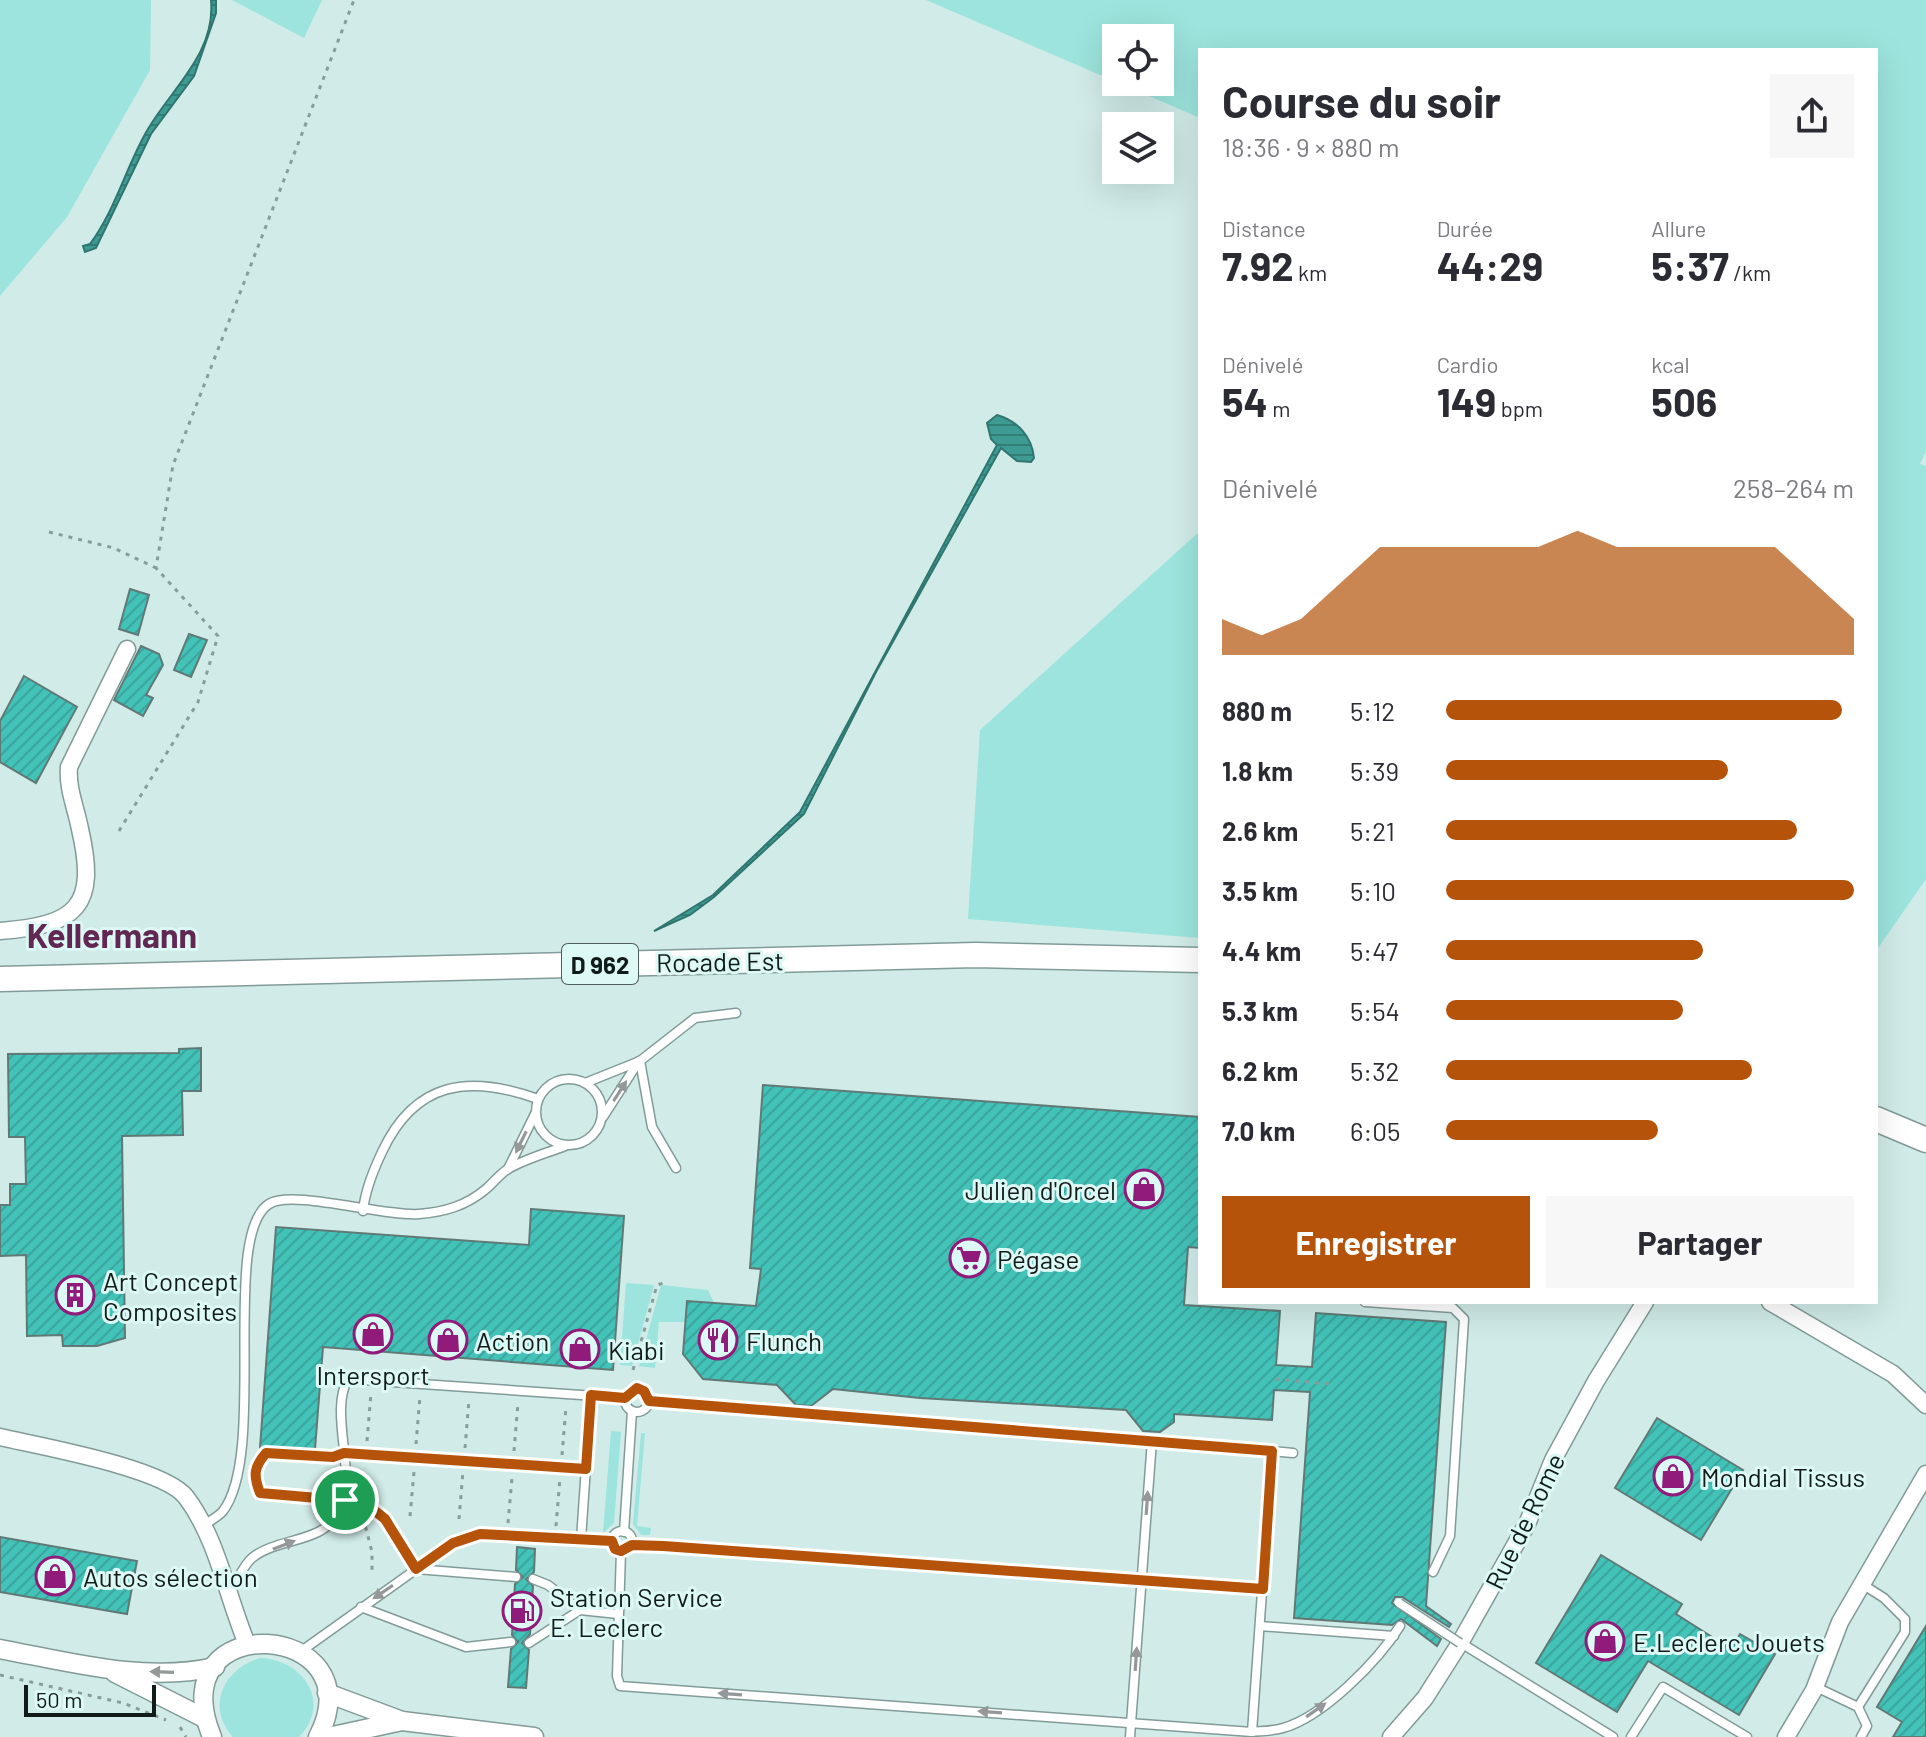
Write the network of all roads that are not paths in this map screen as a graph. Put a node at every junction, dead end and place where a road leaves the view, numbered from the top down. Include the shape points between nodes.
1 (127, 649) dead end
2 (0, 931) edge
3 (1198, 960) edge
4 (0, 979) edge
5 (736, 1013) dead end
6 (640, 1061) junction
7 (585, 1083) junction
8 (538, 1099) junction
9 (535, 1114) junction
10 (601, 1120) junction
11 (1878, 1120) edge
12 (1926, 1140) edge
13 (565, 1146) junction
14 (676, 1168) dead end
15 (507, 1169) junction
16 (363, 1211) junction
17 (1394, 1304) edge
18 (1643, 1304) edge
19 (1773, 1304) edge
20 (591, 1395) junction
21 (625, 1398) junction
22 (649, 1401) junction
23 (1926, 1405) edge
24 (632, 1411) junction
25 (0, 1437) edge
26 (1152, 1440) junction
27 (1272, 1451) junction
28 (344, 1453) junction
29 (1293, 1453) dead end
30 (586, 1469) junction
31 (1924, 1481) edge
32 (345, 1500) junction
33 (203, 1525) junction
34 (624, 1532) junction
35 (581, 1539) junction
36 (612, 1541) junction
37 (632, 1545) junction
38 (621, 1551) junction
39 (416, 1569) junction
40 (1433, 1572) dead end
41 (516, 1577) dead end
42 (533, 1579) dead end
43 (1141, 1581) junction
44 (1862, 1584) junction
45 (1263, 1589) junction
46 (229, 1595) junction
47 (1399, 1603) dead end
48 (361, 1607) junction
49 (580, 1610) junction
50 (618, 1614) junction
51 (1260, 1626) junction
52 (1400, 1626) dead end
53 (1394, 1636) junction
54 (511, 1642) dead end
55 (529, 1643) dead end
56 (1460, 1643) junction
57 (247, 1644) junction
58 (0, 1649) edge
59 (300, 1652) junction
60 (215, 1667) junction
61 (109, 1670) junction
62 (1815, 1686) junction
63 (327, 1693) junction
64 (1858, 1707) junction
65 (204, 1718) junction
66 (402, 1721) junction
67 (1131, 1723) junction
68 (1252, 1732) junction
69 (1394, 1736) edge
70 (212, 1737) edge
71 (318, 1737) edge
72 (328, 1737) edge
73 (534, 1737) edge
74 (1130, 1737) edge
75 (1613, 1737) edge
76 (1631, 1737) edge
77 (1747, 1737) edge
78 (1786, 1737) edge
79 (1861, 1737) edge

1 - 2 street via 69,767 87,891 77,909 56,921
3 - 4 main road, Rocade Est / D 962 via 976,955
5 - 6 lane via 695,1018
6 - 7 lane
10 -> 6 lane
6 - 14 lane via 652,1127
7 - 8 lane via 558,1081
7 - 10 lane via 601,1103
8 - 9 lane
8 - 16 lane via 479,1084 427,1096 396,1124 374,1168
9 - 13 lane via 547,1139
9 -> 15 lane
10 - 13 lane via 588,1140
11 - 12 main road
13 - 15 lane
15 - 16 lane via 484,1191 444,1212
16 - 33 lane via 277,1199 256,1219 249,1242 240,1449 231,1495 222,1512
17 - 40 lane via 1453,1308 1464,1319 1450,1536
18 - 56 street, Rue de Rome via 1560,1447 1527,1524
19 - 23 street via 1893,1374
20 - 21 lane
20 - 28 lane via 354,1378 345,1384
20 - 30 lane
21 - 22 lane via 637,1388
21 - 24 lane
22 - 24 lane via 643,1411
22 - 26 lane
24 - 34 lane
25 - 33 street via 163,1480 184,1494
26 - 27 lane
43 -> 26 lane
27 - 29 lane
27 - 45 lane
28 - 30 lane
28 - 32 lane
28 - 32 lane via 266,1453 255,1465 254,1479 260,1493
30 - 35 lane
31 - 44 street
32 - 39 lane via 364,1502 385,1519
46 -> 32 lane via 252,1558 325,1529
33 - 46 street
34 - 36 lane
34 - 37 lane
35 - 36 lane
35 - 39 lane via 480,1534 453,1543
36 - 38 lane
37 - 38 lane
37 - 43 lane
38 - 50 lane
39 - 41 lane
39 -> 48 lane
42 - 49 lane
43 - 45 lane
67 -> 43 lane
44 - 62 street via 1840,1622
44 - 64 lane via 1905,1619 1905,1632
45 - 51 lane
46 - 57 street
47 - 56 lane, bridge
48 - 54 lane via 466,1647
48 - 59 lane
49 - 50 lane
49 - 55 lane
67 -> 50 lane via 620,1686
51 - 53 lane
51 - 68 lane
52 - 53 lane
68 -> 53 lane via 1284,1728 1314,1712 1354,1680
56 - 69 street, Rue de Rome
56 - 75 lane
57 - 59 street via 283,1644
57 - 60 street
58 - 61 street
59 - 63 street
60 -> 61 street via 189,1673
60 - 65 street via 204,1691
61 - 65 street
62 - 64 lane
62 - 78 street
63 - 66 street
63 - 71 street
64 - 79 lane via 1867,1726
65 - 70 street
66 - 72 street
66 - 73 street
67 - 68 lane
67 - 74 lane
76 - 77 lane via 1663,1687

